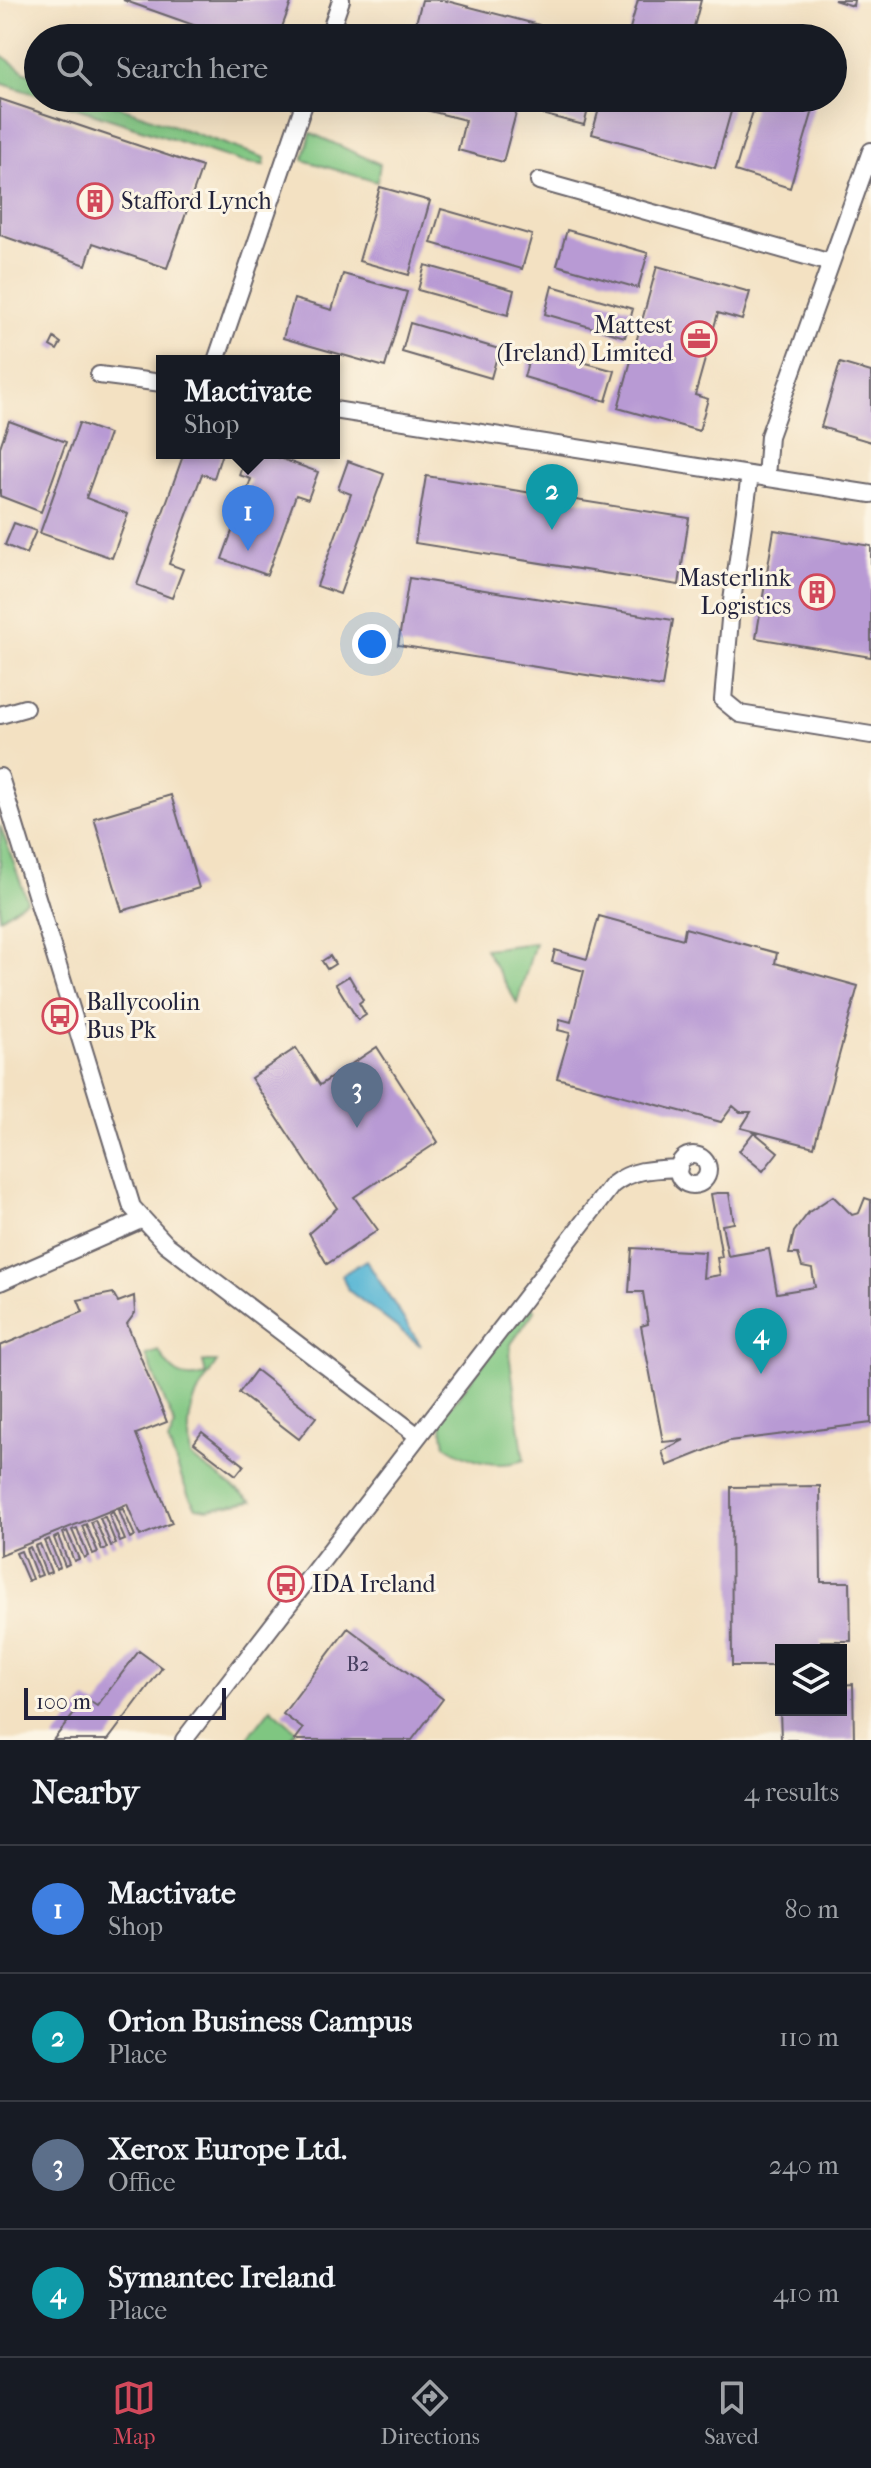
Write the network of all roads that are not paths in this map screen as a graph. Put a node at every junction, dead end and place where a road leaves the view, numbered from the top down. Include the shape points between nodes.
1 (341, 0) edge
2 (333, 24) edge
3 (301, 112) edge
4 (871, 151) edge
5 (539, 181) dead end
6 (831, 263) junction
7 (218, 355) edge
8 (99, 375) dead end
9 (156, 382) edge
10 (340, 411) edge
11 (758, 476) junction
12 (871, 494) edge
13 (25, 708) dead end
14 (0, 715) edge
15 (871, 735) edge
16 (0, 777) edge
17 (679, 1168) dead end
18 (141, 1220) junction
19 (0, 1282) edge
20 (418, 1436) junction
21 (184, 1740) edge

1 - 2 street
3 - 7 street
4 - 6 street
5 - 6 street
6 - 11 street
8 - 9 street
10 - 11 street
11 - 12 street
11 - 15 street via 731,608 723,700 740,714
13 - 14 street
16 - 18 street via 123,1183
17 - 20 street via 645,1169 612,1185
18 - 19 street
18 - 20 street
20 - 21 street

